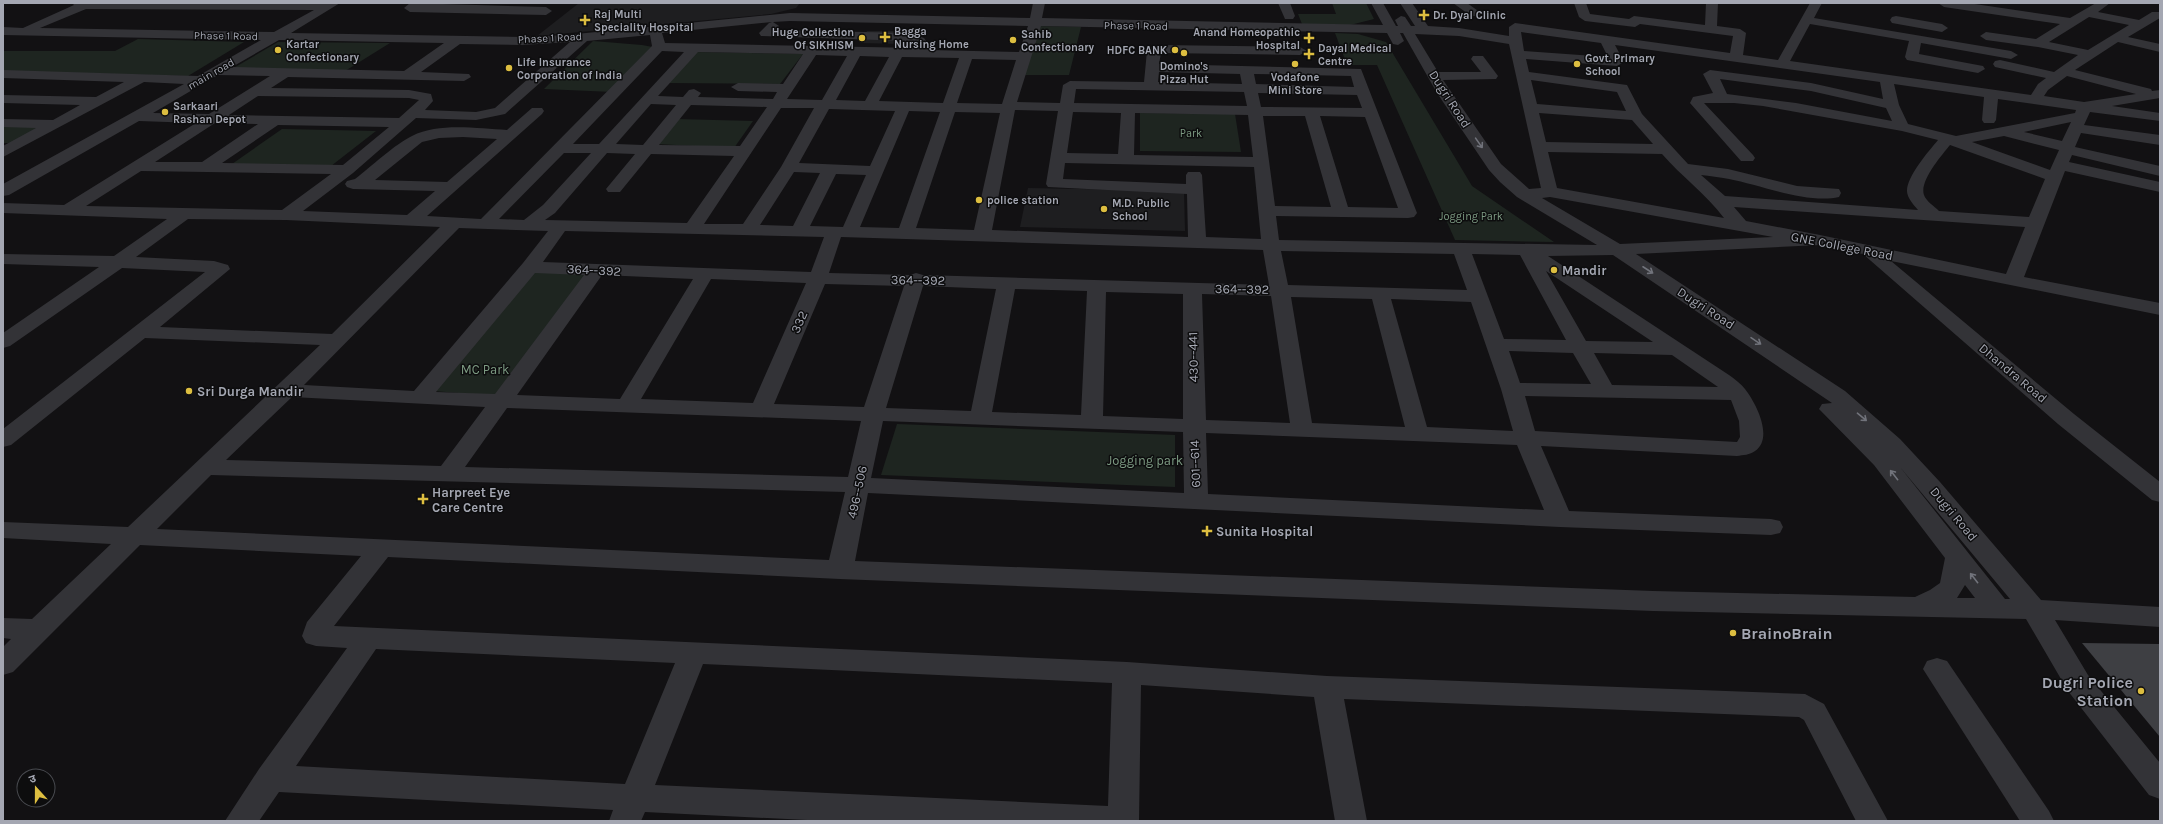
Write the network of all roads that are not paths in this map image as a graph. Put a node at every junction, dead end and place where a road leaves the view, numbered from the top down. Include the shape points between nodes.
1 (1039, 3) edge
2 (1284, 3) edge
3 (1377, 3) edge
4 (1391, 3) edge
5 (1406, 3) edge
6 (1459, 3) edge
7 (1580, 3) edge
8 (1712, 3) edge
9 (84, 4) edge
10 (252, 4) edge
11 (1944, 4) edge
12 (2108, 4) edge
13 (331, 5) edge
14 (1815, 5) edge
15 (414, 6) edge
16 (2001, 7) edge
17 (1829, 9) dead end
18 (1903, 9) dead end
19 (546, 10) dead end
20 (2086, 10) junction
21 (2137, 10) dead end
22 (1475, 13) dead end
23 (28, 15) dead end
24 (398, 16) dead end
25 (1289, 16) dead end
26 (1633, 17) junction
27 (1934, 17) dead end
28 (1881, 18) dead end
29 (1948, 19) dead end
30 (1806, 20) junction
31 (1896, 20) junction
32 (2070, 22) junction
33 (1035, 24) junction
34 (2140, 24) junction
35 (1984, 25) dead end
36 (3, 26) edge
37 (773, 26) dead end
38 (1998, 27) junction
39 (1711, 28) junction
40 (655, 29) junction
41 (1294, 29) junction
42 (1408, 30) junction
43 (3, 31) edge
44 (21, 31) junction
45 (1957, 31) dead end
46 (1973, 33) dead end
47 (2051, 34) junction
48 (585, 36) junction
49 (274, 37) junction
50 (2076, 37) dead end
51 (2113, 37) junction
52 (1916, 38) junction
53 (457, 40) junction
54 (1606, 40) junction
55 (1515, 41) junction
56 (2038, 43) junction
57 (1640, 44) junction
58 (659, 47) junction
59 (694, 48) junction
60 (2160, 48) edge
61 (812, 51) junction
62 (1300, 51) junction
63 (856, 52) junction
64 (1697, 52) junction
65 (897, 53) junction
66 (921, 53) junction
67 (967, 54) junction
68 (1519, 55) junction
69 (2011, 55) dead end
70 (1024, 56) junction
71 (2084, 57) junction
72 (1736, 58) junction
73 (1478, 60) dead end
74 (1617, 62) junction
75 (1782, 64) junction
76 (2000, 64) dead end
77 (2101, 66) dead end
78 (1152, 68) junction
79 (1246, 70) junction
80 (1306, 70) junction
81 (215, 71) junction
82 (285, 73) junction
83 (3, 74) edge
84 (1710, 74) junction
85 (2061, 74) junction
86 (1523, 75) junction
87 (406, 76) junction
88 (1435, 76) junction
89 (143, 78) junction
90 (464, 78) dead end
91 (1886, 78) junction
92 (200, 80) junction
93 (1151, 86) junction
94 (705, 87) dead end
95 (721, 87) dead end
96 (787, 88) junction
97 (1622, 88) junction
98 (1250, 89) junction
99 (1363, 91) junction
100 (255, 92) junction
101 (1992, 93) junction
102 (2037, 94) junction
103 (2158, 94) edge
104 (1722, 98) junction
105 (3, 99) edge
106 (647, 100) junction
107 (98, 101) junction
108 (687, 101) junction
109 (777, 103) junction
110 (826, 104) junction
111 (870, 105) junction
112 (1892, 105) junction
113 (904, 106) junction
114 (949, 107) junction
115 (1008, 107) junction
116 (1068, 107) junction
117 (1128, 108) junction
118 (1531, 108) junction
119 (537, 111) dead end
120 (1254, 111) junction
121 (1311, 112) junction
122 (1372, 114) junction
123 (1636, 116) junction
124 (136, 117) junction
125 (2080, 117) junction
126 (2160, 117) edge
127 (408, 118) junction
128 (213, 119) junction
129 (1989, 120) dead end
130 (273, 121) junction
131 (3, 123) edge
132 (54, 124) junction
133 (1902, 127) junction
134 (2002, 132) junction
135 (511, 135) junction
136 (1951, 140) junction
137 (2160, 140) edge
138 (1540, 147) junction
139 (558, 148) junction
140 (2067, 148) junction
141 (603, 149) junction
142 (1665, 149) junction
143 (4, 150) edge
144 (646, 150) junction
145 (744, 151) junction
146 (1059, 158) junction
147 (1747, 158) dead end
148 (1126, 159) junction
149 (1193, 162) junction
150 (1260, 162) junction
151 (138, 166) junction
152 (204, 168) junction
153 (789, 168) junction
154 (1683, 168) junction
155 (830, 169) junction
156 (347, 170) junction
157 (876, 171) junction
158 (2057, 171) junction
159 (2160, 171) edge
160 (330, 183) junction
161 (359, 184) junction
162 (452, 187) junction
163 (2160, 187) edge
164 (614, 189) dead end
165 (1194, 189) junction
166 (3, 191) edge
167 (1550, 192) junction
168 (1524, 193) junction
169 (1833, 193) dead end
170 (1720, 201) junction
171 (3, 208) edge
172 (69, 209) junction
173 (1267, 211) junction
174 (1341, 213) junction
175 (184, 214) junction
176 (286, 215) junction
177 (1934, 216) junction
178 (411, 221) junction
179 (455, 222) junction
180 (2035, 223) junction
181 (486, 224) junction
182 (528, 225) junction
183 (561, 226) junction
184 (1741, 227) junction
185 (692, 228) junction
186 (748, 230) junction
187 (799, 231) junction
188 (842, 232) junction
189 (906, 234) junction
190 (982, 235) junction
191 (1820, 240) junction
192 (1197, 242) junction
193 (1271, 245) junction
194 (1461, 248) junction
195 (1526, 249) junction
196 (1594, 250) junction
197 (1617, 250) junction
198 (1868, 250) junction
199 (6, 261) edge
200 (118, 262) junction
201 (530, 267) junction
202 (596, 271) junction
203 (705, 274) junction
204 (818, 278) junction
205 (916, 279) junction
206 (2013, 281) junction
207 (1007, 282) junction
208 (1098, 285) junction
209 (1192, 288) junction
210 (1280, 290) junction
211 (1380, 293) junction
212 (1477, 296) junction
213 (2160, 309) edge
214 (141, 332) junction
215 (337, 340) junction
216 (3, 342) edge
217 (1495, 345) junction
218 (1579, 347) junction
219 (1679, 350) junction
220 (1512, 389) junction
221 (287, 390) junction
222 (1606, 392) junction
223 (1738, 394) junction
224 (420, 398) junction
225 (500, 401) junction
226 (627, 406) junction
227 (761, 410) junction
228 (874, 414) junction
229 (980, 418) junction
230 (1092, 423) junction
231 (1194, 426) junction
232 (1302, 430) junction
233 (1418, 435) junction
234 (1526, 438) junction
235 (3, 440) edge
236 (205, 467) junction
237 (447, 475) junction
238 (858, 485) junction
239 (2160, 494) edge
240 (1196, 502) junction
241 (1560, 520) junction
242 (1771, 527) dead end
243 (3, 530) edge
244 (134, 536) junction
245 (381, 548) junction
246 (1958, 558) junction
247 (840, 570) junction
248 (1916, 606) junction
249 (1998, 608) junction
250 (2034, 609) junction
251 (2160, 617) edge
252 (3, 628) edge
253 (36, 630) junction
254 (369, 638) junction
255 (693, 654) junction
256 (3, 664) edge
257 (1937, 669) dead end
258 (1127, 674) junction
259 (1327, 687) junction
260 (270, 778) junction
261 (2160, 786) edge
262 (629, 810) edge
263 (241, 821) edge
264 (1117, 821) edge
265 (1123, 821) edge
266 (1351, 821) edge
267 (1872, 821) edge
268 (2038, 821) edge

1 - 33 street
2 - 25 street
3 - 42 street, Dugri Road
4 - 42 street, Dugri Road
5 - 42 street
6 - 22 street
7 - 26 street via 1585,18
8 - 39 street
9 - 10 street
9 - 44 street
10 - 13 street
11 - 16 street
12 - 20 street
13 - 49 street, main road
14 - 17 street
14 - 30 street
15 - 19 street
15 - 24 street
16 - 32 street
16 - 38 street
18 - 31 street
20 - 32 street
20 - 34 street
21 - 34 street via 2156,16
23 - 36 street
26 - 39 street
26 - 57 street
27 - 29 street
28 - 31 street
30 - 52 street
30 - 75 street
31 - 45 street
32 - 47 street
32 - 51 street via 2092,34
33 - 40 street, Phase 1 Road via 790,17
33 - 41 street, Phase 1 Road
33 - 70 street
34 - 51 street
35 - 38 street
37 - 66 street via 765,33 909,37 919,41 924,48
38 - 47 street
39 - 72 street via 1742,34
40 - 48 street, Phase 1 Road
40 - 58 street
41 - 42 street, Phase 1 Road
41 - 62 street
42 - 55 street, Phase 1 Road via 1459,32
42 - 88 street, Dugri Road
42 - 196 street, Dugri Road via 1408,60 1492,186
43 - 44 street, Phase 1 Road
44 - 49 street, Phase 1 Road
46 - 56 street
47 - 50 street
47 - 56 street
48 - 53 street, Phase 1 Road via 522,41
48 - 127 street via 496,113
49 - 53 street, Phase 1 Road
49 - 81 street, main road
51 - 60 street
51 - 71 street
52 - 69 street
52 - 102 street via 1912,57 1981,74
53 - 87 street
54 - 55 street via 1516,27
54 - 57 street
54 - 74 street
55 - 68 street
56 - 71 street
57 - 64 street
58 - 59 street
58 - 139 street
59 - 61 street
59 - 106 street
61 - 63 street
61 - 96 street
62 - 78 street via 1160,49 1154,51
62 - 80 street
63 - 65 street
63 - 110 street
64 - 72 street
64 - 84 street
65 - 66 street
65 - 111 street
66 - 67 street
67 - 70 street
67 - 114 street
68 - 74 street
68 - 86 street
70 - 115 street
71 - 77 street
71 - 85 street
72 - 75 street
73 - 88 street via 1491,76
74 - 97 street
75 - 91 street
76 - 85 street
78 - 79 street
78 - 93 street
79 - 80 street
79 - 98 street
80 - 99 street via 1356,72
81 - 82 street
81 - 92 street, main road
82 - 87 street
82 - 100 street
83 - 89 street
84 - 104 street
84 - 112 street via 1811,87
85 - 102 street
85 - 103 street
86 - 97 street
86 - 118 street
87 - 90 street
88 -> 168 street, Dugri Road via 1495,167
89 - 92 street
89 - 107 street
91 - 101 street
91 - 112 street
92 - 124 street, main road
93 - 98 street
93 - 116 street via 1072,84 1069,87
94 - 108 street via 698,89
95 - 96 street
96 - 109 street
97 - 123 street
98 - 99 street
98 - 120 street
99 - 122 street
100 - 127 street via 409,94 426,97 426,101
100 - 128 street
101 - 102 street
101 - 129 street
102 - 125 street
103 - 125 street
104 - 133 street via 1809,109
104 - 147 street via 1700,99 1697,102
105 - 107 street
106 - 108 street
106 - 141 street
107 - 132 street
108 - 109 street
108 - 144 street
109 - 110 street
109 - 145 street
110 - 111 street
110 - 153 street
111 - 113 street
112 - 133 street
113 - 114 street
113 - 157 street, 332
114 - 115 street
114 - 189 street
115 - 116 street
115 - 190 street
116 - 117 street
116 - 146 street
117 - 120 street
117 - 148 street
118 - 123 street
118 - 138 street
119 - 135 street
120 - 121 street
120 - 150 street
121 - 122 street
121 - 174 street
122 - 174 street via 1409,212
123 - 142 street
124 - 128 street
124 - 166 street, main road
125 - 126 street
125 - 134 street
125 - 137 street
125 - 140 street
127 - 130 street
127 - 156 street
128 - 130 street
128 - 151 street
130 - 152 street
131 - 132 street
132 - 143 street
133 - 136 street
134 - 136 street
134 - 140 street
135 - 161 street via 444,133 424,136
135 - 162 street
136 - 158 street
136 - 177 street via 1924,169 1915,187 1917,197
138 - 142 street
138 - 167 street
139 - 141 street
139 - 181 street
140 - 158 street
140 - 159 street
141 - 144 street
141 - 182 street via 549,209
142 - 154 street
144 - 145 street
144 - 164 street
145 - 185 street
146 - 148 street
146 - 165 street via 1054,184 1057,185
148 - 149 street
149 - 150 street
149 - 165 street
150 - 173 street
151 - 152 street
151 - 172 street
152 - 156 street
153 - 155 street
153 - 186 street
154 - 169 street via 1739,176 1797,191
154 - 170 street
155 - 157 street
155 - 187 street
156 - 160 street
157 - 188 street, 332
158 - 163 street
158 - 180 street
160 - 161 street
160 - 176 street
161 - 162 street
162 - 178 street
165 - 192 street
167 - 168 street, GNE College Road
167 - 184 street, GNE College Road
168 - 197 street, Dugri Road
170 - 177 street
170 - 184 street
171 - 172 street
172 - 175 street
173 - 174 street
173 - 193 street
175 - 176 street
175 - 200 street
176 - 178 street
177 - 180 street
178 - 179 street
179 - 181 street
179 - 215 street
180 - 206 street
181 - 182 street
182 - 183 street
183 - 185 street
183 - 201 street
184 - 191 street, GNE College Road
185 - 186 street
186 - 187 street
187 - 188 street
188 - 189 street
188 - 204 street, 332
189 - 190 street
190 - 192 street
191 - 197 street
191 - 198 street, GNE College Road
192 - 193 street
193 - 194 street
193 - 210 street
194 - 195 street
194 - 212 street
195 - 196 street
195 - 218 street
195 - 219 street
196 - 197 street
246 -> 196 street, Dugri Road via 1882,460 1841,417 1793,381
197 -> 250 street, Dugri Road via 1802,372 1864,419 1892,444 1932,488
198 - 206 street, GNE College Road
198 - 239 street, Dhandra Road via 2066,419
199 - 200 street
200 - 214 street via 214,266 221,269
200 - 216 street
201 - 202 street, 364--392
201 - 224 street
202 - 203 street, 364--392
202 - 225 street
203 - 204 street, 364--392
203 - 226 street
204 - 205 street, 364--392
204 - 227 street, 332
205 - 207 street, 364--392
205 - 228 street, 496--506
206 - 213 street, GNE College Road
207 - 208 street, 364--392
207 - 229 street
208 - 209 street, 364--392
208 - 230 street
209 - 210 street, 364--392
209 - 231 street, 430--441
210 - 211 street, 364--392
210 - 232 street
211 - 212 street, 364--392
211 - 233 street
212 - 217 street
214 - 215 street
214 - 235 street
215 - 221 street
217 - 218 street
217 - 220 street
218 - 219 street
218 - 222 street
219 - 223 street via 1722,379
220 - 222 street
220 - 234 street
221 - 224 street
221 - 236 street
222 - 223 street
223 - 234 street via 1748,414 1753,438 1746,447 1737,449
224 - 225 street
225 - 226 street
225 - 237 street
226 - 227 street
227 - 228 street
228 - 229 street
228 - 238 street, 496--506
229 - 230 street
230 - 231 street
231 - 232 street
231 - 240 street, 601--614
232 - 233 street
233 - 234 street
234 - 241 street
236 - 237 street
236 - 244 street
237 - 238 street
238 - 240 street
238 - 247 street, 496--506
240 - 241 street
241 - 242 street
243 - 244 street
244 - 245 street
244 - 253 street
245 - 247 street
245 - 254 street via 317,629 316,636
246 - 248 street via 1953,588 1944,596
249 -> 246 street, Dugri Road
247 - 248 street via 1638,600
248 - 249 street
249 - 250 street
250 - 251 street
250 - 261 street, Dugri Road via 2078,683
252 - 253 street
253 - 256 street
254 - 255 street
254 - 260 street
255 - 258 street
255 - 262 street
257 - 268 street
258 - 259 street
258 - 265 street
259 - 266 street
259 - 267 street via 1805,706 1814,712
260 - 262 street
260 - 263 street
262 - 264 street

